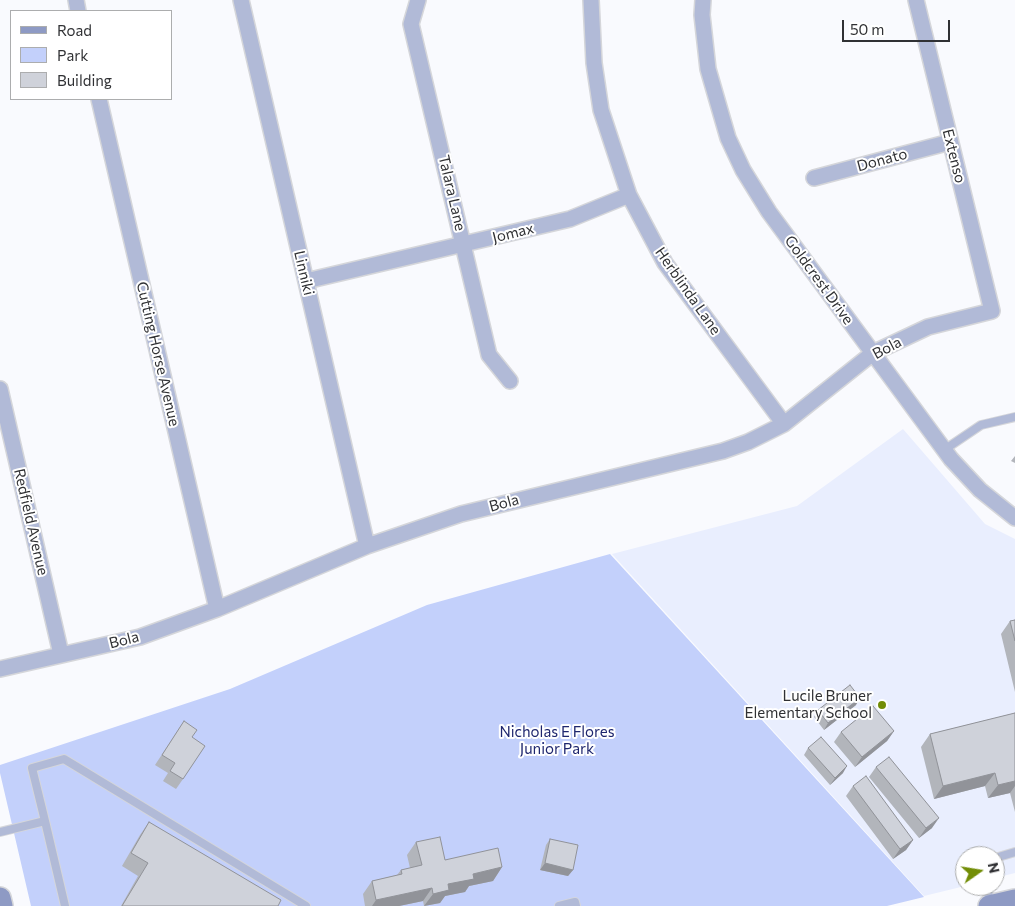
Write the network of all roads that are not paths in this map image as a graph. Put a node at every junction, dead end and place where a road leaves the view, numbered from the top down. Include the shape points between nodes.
1 (241, 0) edge
2 (418, 0) edge
3 (592, 0) edge
4 (703, 0) edge
5 (916, 0) edge
6 (99, 100) edge
7 (950, 142) junction
8 (814, 178) dead end
9 (629, 195) junction
10 (464, 245) junction
11 (306, 281) junction
12 (992, 311) joint
13 (873, 354) junction
14 (510, 381) dead end
15 (0, 389) edge
16 (1015, 416) edge
17 (784, 424) junction
18 (944, 450) junction
19 (1015, 518) edge
20 (367, 546) junction
21 (217, 609) junction
22 (61, 654) junction
23 (0, 669) edge
24 (45, 821) junction
25 (0, 832) edge
26 (0, 898) edge
27 (1015, 900) edge
28 (2, 906) edge
29 (65, 906) edge
30 (306, 906) edge
31 (559, 906) edge
32 (576, 906) edge
33 (989, 906) edge

1 - 11 street, Linniki
2 - 10 street, Talara Lane via 411,24
3 - 9 street, Herblinda Lane via 594,63 601,110
4 - 13 street, Goldcrest Drive via 708,69 728,138 743,170 769,212
5 - 7 street, Extenso
6 - 21 street, Cutting Horse Avenue
7 - 8 street, Donato
7 - 12 street, Extenso
9 - 10 street, Jomax via 570,219
9 - 17 street, Herblinda Lane via 665,263
10 - 11 street, Jomax
10 - 14 street, Talara Lane via 489,355
11 - 20 street, Linniki
12 - 13 street, Bola via 928,327
13 - 17 street, Bola
13 - 18 street, Goldcrest Drive
15 - 22 street, Redfield Avenue
16 - 18 lane via 981,425
17 - 20 street, Bola via 723,450 470,512
18 - 19 street, Goldcrest Drive via 980,490
20 - 21 street, Bola
21 - 22 street, Bola via 140,637
22 - 23 street, Bola
24 - 25 lane
24 - 29 lane
24 - 30 lane via 32,768 64,759
26 - 28 main road
27 - 33 main road
31 - 32 lane via 575,902

